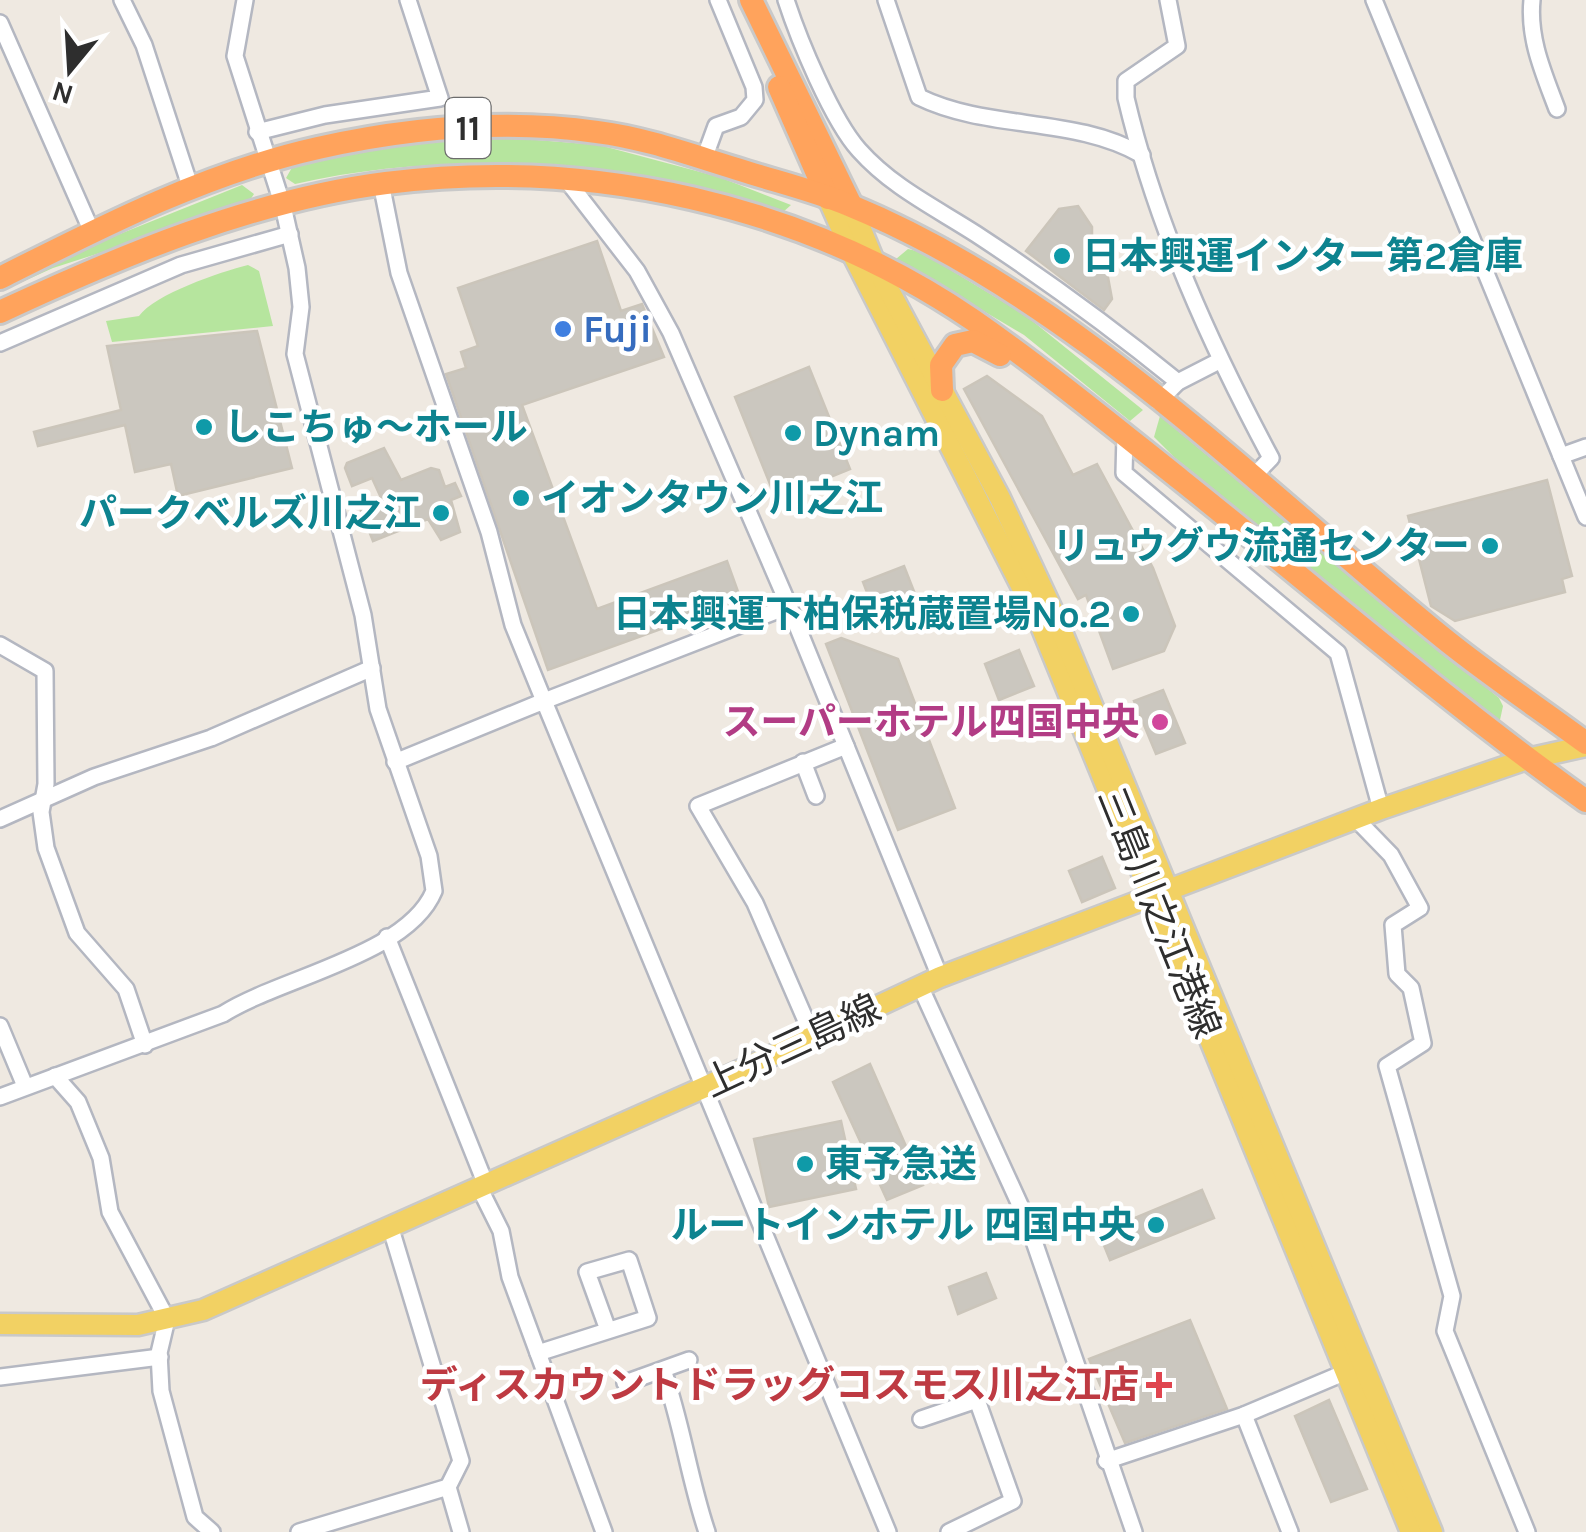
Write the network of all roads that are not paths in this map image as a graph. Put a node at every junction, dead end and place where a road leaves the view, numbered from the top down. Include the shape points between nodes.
1 (122, 0) edge
2 (244, 0) edge
3 (408, 0) edge
4 (718, 0) edge
5 (742, 0) edge
6 (750, 0) edge
7 (786, 0) edge
8 (886, 0) edge
9 (1168, 0) edge
10 (1374, 0) edge
11 (1532, 0) edge
12 (0, 23) edge
13 (1557, 110) dead end
14 (257, 132) junction
15 (1142, 156) junction
16 (704, 159) junction
17 (267, 162) junction
18 (564, 177) junction
19 (381, 184) junction
20 (191, 190) junction
21 (840, 201) junction
22 (283, 206) junction
23 (92, 232) junction
24 (290, 234) junction
25 (853, 255) junction
26 (876, 266) junction
27 (0, 278) edge
28 (0, 312) edge
29 (0, 343) edge
30 (1219, 361) junction
31 (1178, 382) junction
32 (942, 390) junction
33 (1158, 402) junction
34 (1125, 436) junction
35 (1586, 448) edge
36 (1561, 456) junction
37 (1252, 478) junction
38 (1586, 517) edge
39 (789, 606) junction
40 (0, 645) edge
41 (372, 668) junction
42 (544, 701) junction
43 (1586, 744) edge
44 (846, 746) junction
45 (1527, 759) junction
46 (395, 762) junction
47 (804, 762) junction
48 (816, 796) dead end
49 (43, 798) junction
50 (1586, 801) edge
51 (1380, 809) junction
52 (0, 819) edge
53 (1357, 820) junction
54 (1162, 891) junction
55 (387, 937) junction
56 (930, 981) junction
57 (0, 1026) edge
58 (813, 1037) junction
59 (145, 1045) junction
60 (55, 1076) junction
61 (25, 1086) junction
62 (706, 1087) junction
63 (0, 1097) edge
64 (483, 1187) junction
65 (392, 1229) junction
66 (166, 1319) junction
67 (0, 1324) edge
68 (608, 1330) junction
69 (538, 1354) junction
70 (160, 1357) junction
71 (689, 1360) dead end
72 (663, 1370) junction
73 (1346, 1372) junction
74 (0, 1378) edge
75 (624, 1383) dead end
76 (1244, 1415) junction
77 (921, 1420) dead end
78 (1106, 1460) junction
79 (448, 1487) junction
80 (212, 1532) edge
81 (299, 1532) edge
82 (461, 1532) edge
83 (604, 1532) edge
84 (708, 1532) edge
85 (888, 1532) edge
86 (950, 1532) edge
87 (1134, 1532) edge
88 (1290, 1532) edge
89 (1411, 1532) edge
90 (1432, 1532) edge
91 (1527, 1532) edge

1 - 20 street
2 - 14 street via 235,56
3 - 14 street via 440,98 325,114
4 - 16 street via 755,100 741,117 716,126
5 - 21 highway
6 - 21 highway
7 - 31 street via 799,39 856,147 896,186 1086,309
8 - 15 street via 920,96 979,116 1115,140
9 - 15 street via 1177,46 1126,82
10 - 36 street
11 - 13 street via 1530,21
12 - 23 street
14 - 17 street
15 - 30 street
16 - 17 highway, 11 via 596,132 509,126 356,140
16 - 21 highway, 11
17 - 20 highway, 11
17 - 22 street
18 - 19 highway, 11
18 - 25 highway, 11 via 710,203
18 - 39 street via 637,271 671,332
19 - 22 highway, 11
19 - 42 street via 399,273
20 - 23 highway, 11
21 - 25 main road, 三島川之江港線
21 - 26 main road, 三島川之江港線
21 - 33 highway, 11 via 1013,294
22 - 24 street
22 - 28 highway, 11 via 81,274
23 - 27 highway, 11
24 - 29 street via 181,265
24 - 41 street via 301,307 295,354
25 - 26 highway, 11
25 - 54 main road, 三島川之江港線 via 1027,596
26 - 32 main road, 三島川之江港線
26 - 34 highway, 11 via 970,318
30 - 31 street
30 - 37 street via 1271,458
31 - 33 street
32 - 34 highway via 947,352 973,341
32 - 54 main road, 三島川之江港線 via 1057,620
33 - 37 highway, 11
34 - 45 highway, 11
34 - 51 street via 1124,473 1338,653
35 - 36 street
36 - 38 street
37 - 43 highway, 11 via 1450,643
39 - 42 street
39 - 44 street
40 - 49 street via 45,671
41 - 46 street
41 - 49 street via 212,738
42 - 46 street
42 - 62 street
43 - 45 main road, 上分三島線
44 - 47 street
44 - 56 street
45 - 50 highway, 11
45 - 51 main road, 上分三島線
46 - 55 street via 430,856 434,891 422,911
47 - 48 street
47 - 58 street via 698,806 755,902
49 - 52 street
49 - 59 street via 46,848 70,915 84,944 126,988
51 - 53 main road, 上分三島線
53 - 54 main road, 上分三島線
53 - 91 street via 1391,856 1420,908 1393,925 1397,974 1412,988 1423,1043 1387,1066 1452,1296 1445,1331
54 - 56 main road, 上分三島線
54 - 73 main road, 三島川之江港線
54 - 90 main road, 三島川之江港線
55 - 59 street
55 - 64 street
56 - 58 main road, 上分三島線
56 - 78 street via 1026,1218
57 - 61 street
58 - 62 main road, 上分三島線
59 - 60 street
60 - 61 street
60 - 66 street via 78,1102 101,1158 110,1212
61 - 63 street
62 - 64 main road, 上分三島線
62 - 85 street
64 - 65 main road, 上分三島線
64 - 69 street
65 - 66 main road, 上分三島線 via 204,1310
65 - 79 street via 461,1462
66 - 67 main road, 上分三島線
66 - 70 street
68 - 68 street via 648,1318 629,1260 588,1272
68 - 69 street
69 - 83 street
70 - 74 street
70 - 80 street via 161,1391 195,1517
71 - 72 street
72 - 75 street
72 - 84 street
73 - 76 street
73 - 89 main road, 三島川之江港線
76 - 78 street
76 - 88 street
77 - 86 street via 977,1400 1012,1501
78 - 87 street
79 - 81 street
79 - 82 street

